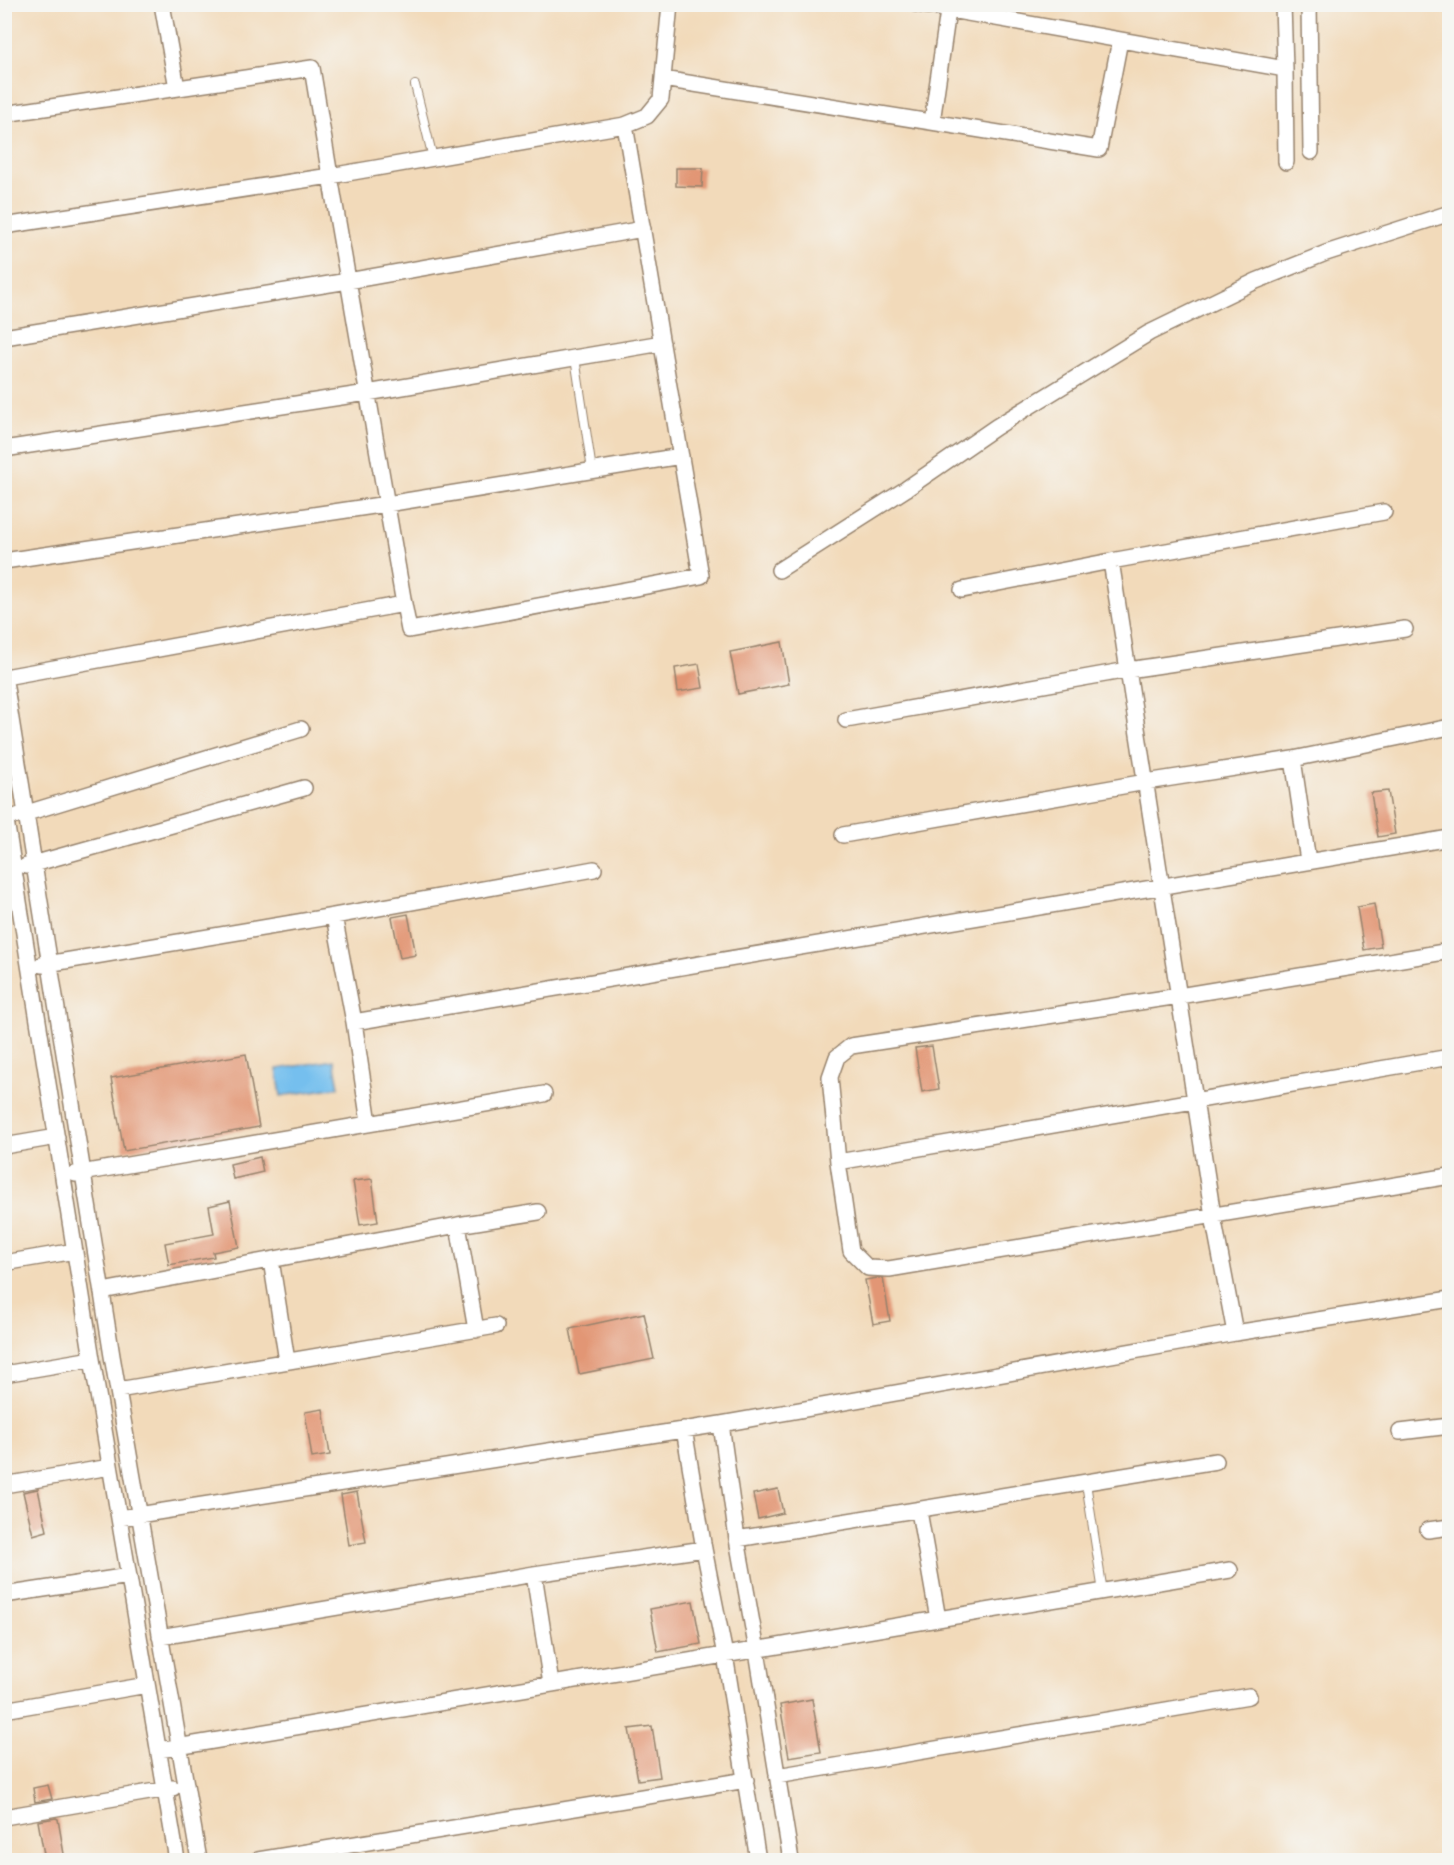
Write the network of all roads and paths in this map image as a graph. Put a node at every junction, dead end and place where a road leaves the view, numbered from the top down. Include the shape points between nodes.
1 (162, 4) edge
2 (670, 4) edge
3 (916, 4) edge
4 (1283, 4) edge
5 (1310, 4) edge
6 (949, 7) edge
7 (1120, 40) junction
8 (1285, 69) junction
9 (663, 79) junction
10 (415, 85) dead end
11 (177, 88) junction
12 (4, 114) edge
13 (932, 122) junction
14 (625, 125) junction
15 (1311, 152) dead end
16 (433, 158) junction
17 (1287, 162) dead end
18 (330, 176) junction
19 (1449, 213) edge
20 (4, 226) edge
21 (643, 229) junction
22 (348, 281) junction
23 (4, 337) edge
24 (662, 343) junction
25 (575, 358) junction
26 (367, 393) junction
27 (4, 449) edge
28 (681, 456) junction
29 (592, 470) junction
30 (387, 504) junction
31 (1384, 512) dead end
32 (4, 561) edge
33 (1111, 561) junction
34 (779, 570) dead end
35 (962, 590) dead end
36 (404, 604) junction
37 (1405, 629) dead end
38 (1128, 670) junction
39 (5, 676) edge
40 (846, 720) dead end
41 (1449, 727) edge
42 (301, 729) dead end
43 (1293, 759) junction
44 (1146, 782) junction
45 (304, 788) dead end
46 (26, 813) junction
47 (5, 816) edge
48 (843, 835) dead end
49 (1449, 838) edge
50 (1308, 861) junction
51 (36, 864) junction
52 (14, 869) junction
53 (594, 869) dead end
54 (1162, 885) junction
55 (334, 916) junction
56 (1449, 951) edge
57 (50, 964) junction
58 (29, 967) junction
59 (1179, 996) junction
60 (354, 1022) junction
61 (1449, 1058) edge
62 (544, 1094) dead end
63 (1196, 1101) junction
64 (369, 1124) junction
65 (57, 1137) junction
66 (4, 1146) edge
67 (838, 1162) junction
68 (84, 1173) junction
69 (63, 1176) junction
70 (1449, 1176) edge
71 (538, 1212) dead end
72 (1213, 1216) junction
73 (458, 1225) junction
74 (75, 1251) junction
75 (271, 1260) junction
76 (4, 1263) edge
77 (102, 1291) junction
78 (1449, 1299) edge
79 (496, 1326) dead end
80 (476, 1330) junction
81 (1235, 1333) junction
82 (92, 1359) junction
83 (287, 1361) junction
84 (4, 1374) edge
85 (118, 1390) junction
86 (721, 1424) junction
87 (1449, 1425) edge
88 (684, 1429) junction
89 (1400, 1432) dead end
90 (1216, 1461) dead end
91 (110, 1467) junction
92 (1086, 1483) junction
93 (4, 1485) edge
94 (919, 1511) junction
95 (139, 1515) junction
96 (119, 1518) junction
97 (1449, 1527) edge
98 (1428, 1530) dead end
99 (736, 1539) junction
100 (704, 1549) junction
101 (1230, 1570) dead end
102 (534, 1574) junction
103 (129, 1576) junction
104 (1103, 1592) junction
105 (4, 1595) edge
106 (938, 1620) junction
107 (160, 1637) junction
108 (757, 1651) junction
109 (725, 1655) junction
110 (551, 1684) junction
111 (147, 1685) junction
112 (1249, 1696) dead end
113 (4, 1710) edge
114 (179, 1747) junction
115 (159, 1750) junction
116 (777, 1776) junction
117 (746, 1780) junction
118 (186, 1786) junction
119 (165, 1790) junction
120 (4, 1817) edge
121 (177, 1860) edge
122 (199, 1860) edge
123 (258, 1860) edge
124 (758, 1860) edge
125 (791, 1860) edge

1 - 11 street
2 - 9 street
3 - 6 street
4 - 8 street
5 - 15 street
6 - 7 street
6 - 13 street
7 - 8 street
7 - 13 street via 1100,149
8 - 17 street
9 - 13 street
9 - 14 street via 661,99 647,116
10 - 16 lane
11 - 12 street
11 - 18 street via 312,68
14 - 16 street
14 - 21 street
16 - 18 street
18 - 20 street
18 - 22 street
19 - 34 street via 1256,281 1149,333 996,427
21 - 22 street
21 - 24 street
22 - 23 street
22 - 26 street
24 - 25 street
24 - 28 street
25 - 26 street
25 - 29 lane
26 - 27 street
26 - 30 street
28 - 29 street
28 - 36 street via 701,576 409,630
29 - 30 street
30 - 32 street
30 - 36 street
31 - 33 street
33 - 35 street
33 - 38 street
36 - 39 street
37 - 38 street
38 - 40 street
38 - 44 street
39 - 46 street
41 - 43 street
42 - 46 street
43 - 44 street
43 - 50 street
44 - 48 street
44 - 54 street
45 - 51 street
46 - 47 street
46 - 51 street
47 - 52 street
49 - 50 street
50 - 54 street
51 - 52 street
51 - 57 street
52 - 58 street
53 - 55 street
54 - 59 street
54 - 60 street
55 - 57 street
55 - 60 street
56 - 59 street
57 - 58 street
57 - 68 street
58 - 65 street
59 - 63 street
59 - 67 street via 851,1046 837,1057 830,1077
60 - 64 street
61 - 63 street
62 - 64 street
63 - 67 street
63 - 72 street
64 - 68 street
65 - 66 street
65 - 69 street
67 - 72 street via 852,1251 868,1268 889,1269
68 - 69 street
68 - 77 street
69 - 74 street
70 - 72 street
71 - 73 street
72 - 81 street
73 - 75 street
73 - 80 street
74 - 76 street
74 - 82 street
75 - 77 street
75 - 83 street
77 - 85 street
78 - 81 street
79 - 80 street
80 - 83 street
81 - 86 street
82 - 84 street
82 - 91 street
83 - 85 street
85 - 95 street
86 - 88 street
86 - 99 street
87 - 89 street
88 - 95 street
88 - 100 street
90 - 92 street
91 - 93 street
91 - 96 street
92 - 94 street
92 - 104 lane
94 - 99 street
94 - 106 street
95 - 96 street
95 - 107 street
96 - 103 street
97 - 98 street
99 - 108 street
100 - 102 street
100 - 109 street
101 - 104 street
102 - 107 street
102 - 110 street
103 - 105 street
103 - 111 street
104 - 106 street
106 - 108 street
107 - 114 street
108 - 109 street
108 - 116 street
109 - 110 street
109 - 117 street
110 - 114 street
111 - 113 street
111 - 115 street
112 - 116 street
114 - 115 street
114 - 118 street
115 - 119 street
116 - 125 street
117 - 123 street
117 - 124 street
118 - 119 street
118 - 122 street
119 - 120 street
119 - 121 street

